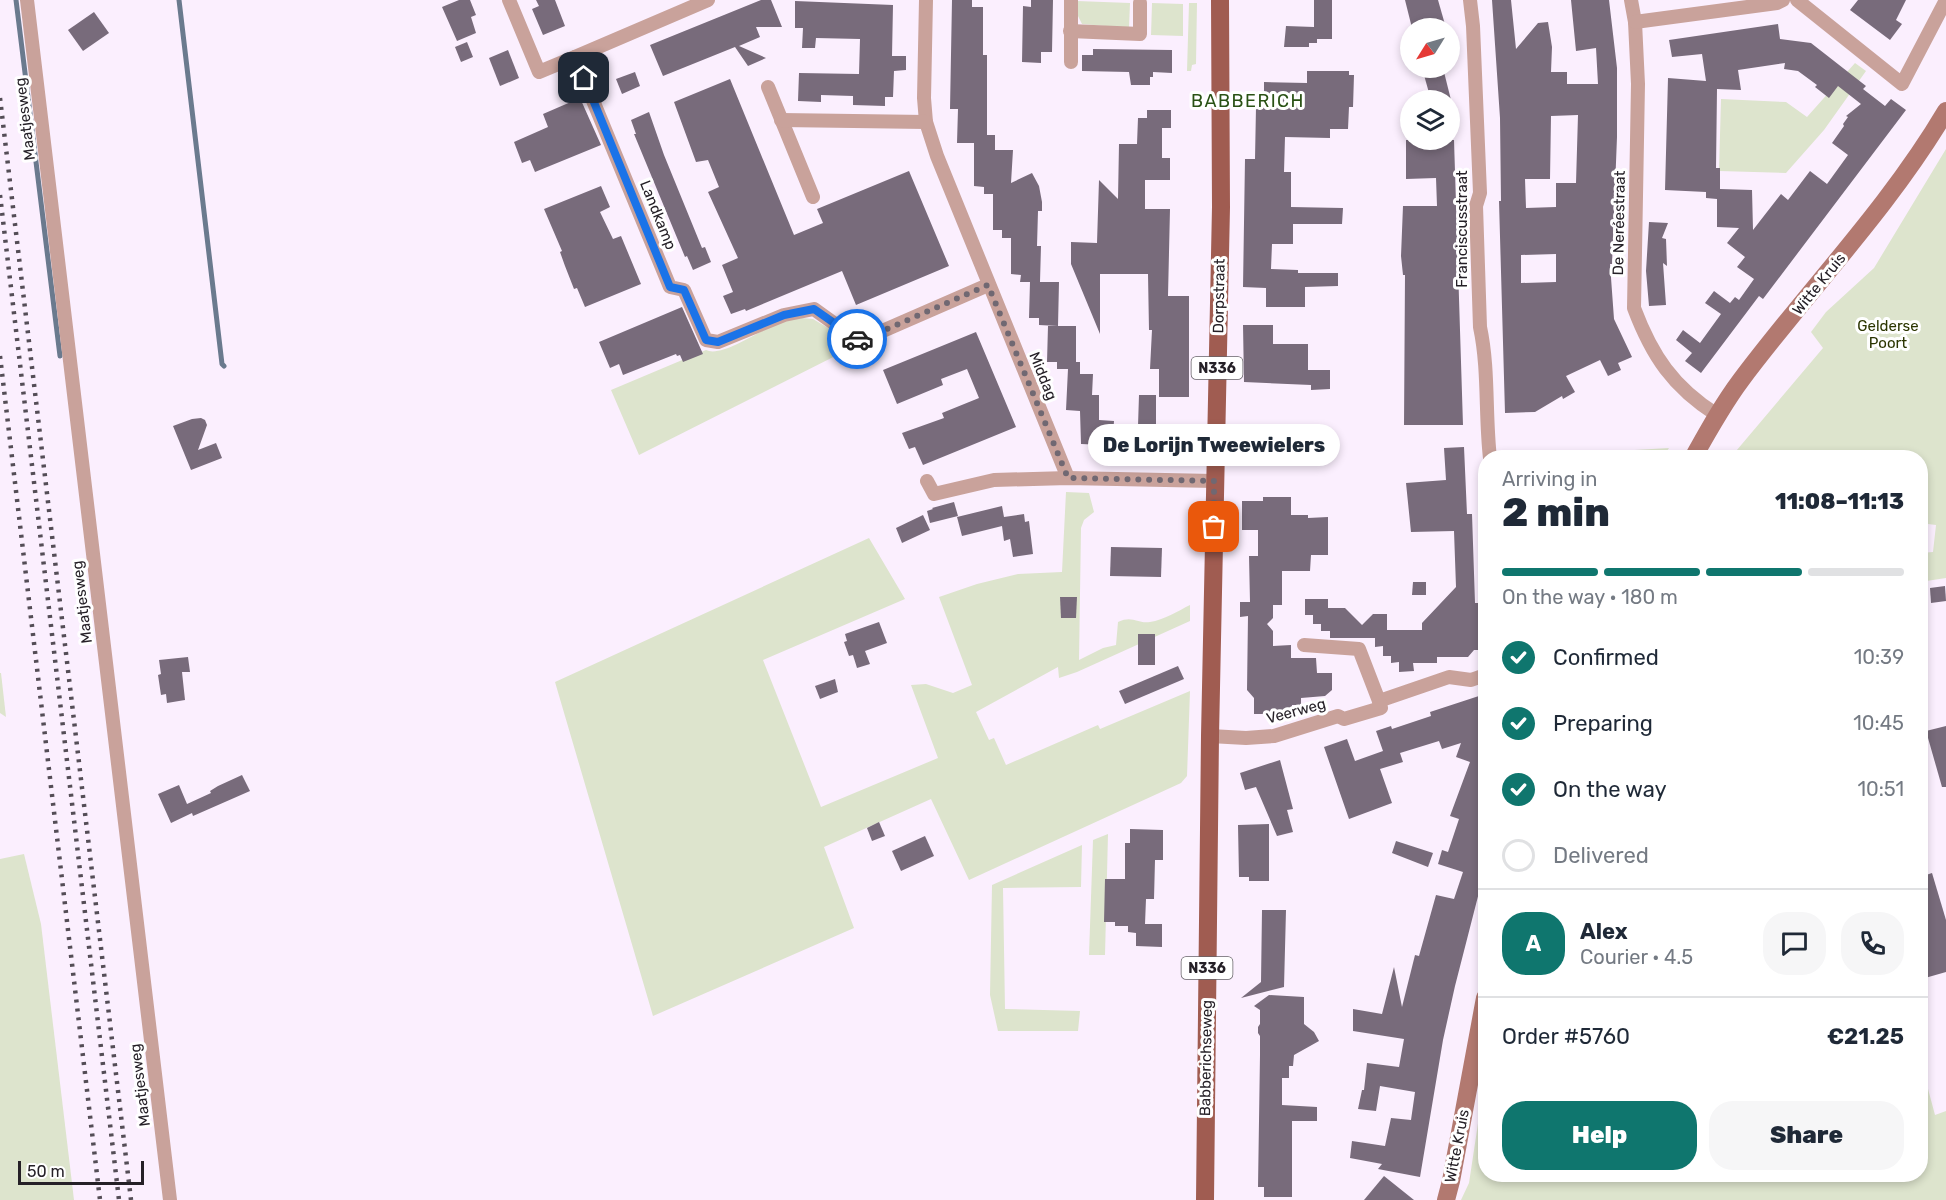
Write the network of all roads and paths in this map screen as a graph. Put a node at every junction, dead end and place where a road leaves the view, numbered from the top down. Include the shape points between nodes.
1 (27, 0) edge
2 (509, 0) edge
3 (708, 0) edge
4 (926, 0) edge
5 (1071, 0) edge
6 (1220, 0) edge
7 (1470, 0) edge
8 (1630, 0) edge
9 (1783, 0) edge
10 (1797, 0) edge
11 (1946, 0) edge
12 (1140, 3) dead end
13 (1635, 22) junction
14 (1070, 31) junction
15 (575, 57) junction
16 (1071, 62) dead end
17 (768, 87) dead end
18 (1946, 111) edge
19 (782, 120) junction
20 (926, 122) junction
21 (813, 197) dead end
22 (988, 285) junction
23 (1717, 415) junction
24 (1489, 450) edge
25 (1697, 450) edge
26 (1068, 478) junction
27 (927, 481) dead end
28 (1214, 481) junction
29 (1304, 645) dead end
30 (1478, 678) edge
31 (1379, 701) junction
32 (1210, 736) junction
33 (1478, 1040) edge
34 (170, 1200) edge
35 (1205, 1200) edge
36 (1446, 1200) edge

1 - 34 street, Maatjesweg
2 - 15 street via 539,72
3 - 15 street
4 - 20 street, Middag
5 - 14 street
6 - 28 main road, Dorpstraat / N336 via 1221,207
7 - 24 street, Franciscusstraat via 1480,193 1476,206 1478,297
8 - 13 street, De Neréestraat
9 - 13 street
10 - 11 street via 1902,84
12 - 14 street via 1140,34
13 - 23 street, De Neréestraat via 1638,84 1634,308 1645,338 1666,370 1691,398
14 - 16 street
15 - 22 street, Landkamp via 670,287 684,290 706,340 718,342 784,315 814,309 857,340
17 - 19 street
18 - 23 main road, Witte Kruis via 1884,205 1741,380
19 - 20 street
19 - 21 street
20 - 22 street, Middag
22 - 26 street, Middag
23 - 25 main road, Witte Kruis
26 - 27 street via 994,480 934,494
26 - 28 street
28 - 32 main road, Dorpstraat / N336
29 - 31 street via 1359,649
30 - 31 street, Veerweg via 1449,677
31 - 32 street, Veerweg via 1381,708 1344,719 1330,718 1274,736
32 - 35 main road, Babberichseweg / N336
33 - 36 main road, Witte Kruis

